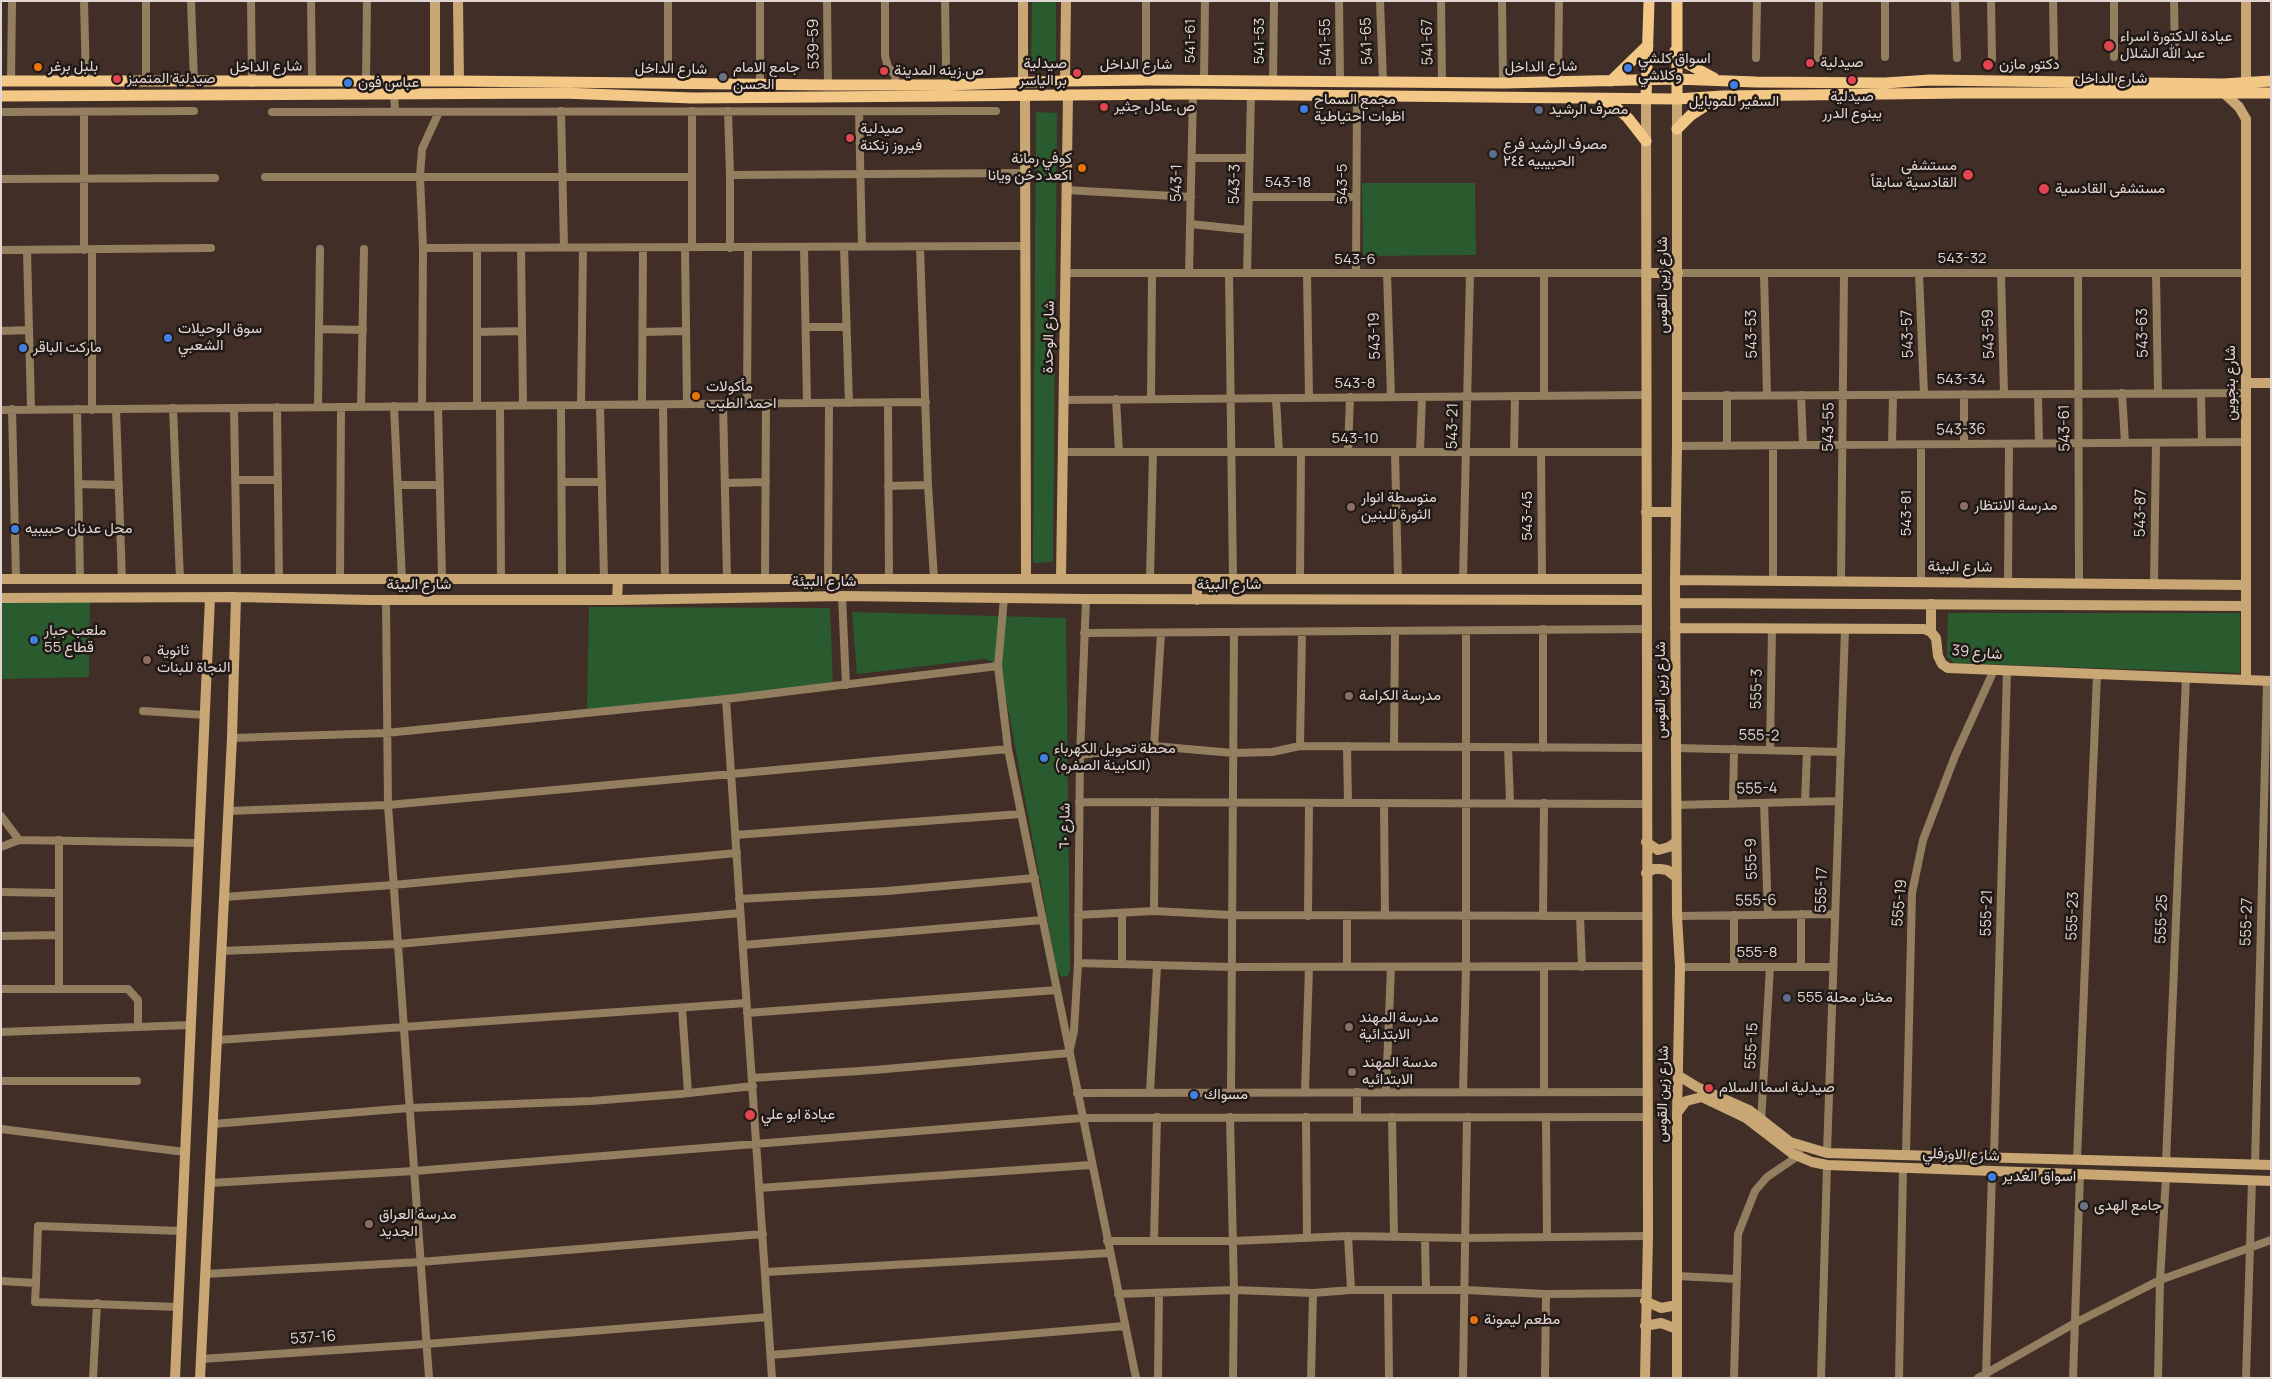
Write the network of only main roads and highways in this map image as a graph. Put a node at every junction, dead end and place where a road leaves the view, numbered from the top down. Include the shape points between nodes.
1 (1649, 1) edge
2 (1677, 1) edge
3 (1648, 45) junction
4 (1676, 51) junction
5 (1647, 79) junction
6 (1676, 79) junction
7 (6, 81) edge
8 (1611, 81) junction
9 (1720, 81) junction
10 (2271, 81) edge
11 (895, 91) junction
12 (2271, 93) edge
13 (1, 96) edge
14 (1722, 96) junction
15 (1602, 99) junction
16 (1646, 99) junction
17 (1677, 99) junction
18 (1677, 129) road end
19 (1646, 141) road end

1 - 3 main road, شارع زين القوس
2 - 4 main road, شارع زين القوس
3 - 5 main road, شارع زين القوس
3 - 8 main road
4 - 6 main road, شارع زين القوس
4 - 9 main road via 1688,64
5 - 6 main road, شارع الداخل
5 - 8 main road, شارع الداخل
5 - 16 main road, شارع زين القوس
6 - 9 main road, شارع الداخل
6 - 17 main road, شارع زين القوس
7 - 11 main road, شارع الداخل via 458,81 828,86
8 - 11 main road, شارع الداخل via 1065,80
9 - 10 main road, شارع الداخل via 2186,84
11 - 13 main road, شارع الداخل via 692,98 563,93
11 - 15 main road, شارع الداخل via 1025,96 1193,94
12 - 14 main road, شارع الداخل
14 - 17 main road, شارع الداخل
14 - 18 main road via 1691,115
15 - 16 main road, شارع الداخل
15 - 19 main road via 1628,118
16 - 17 main road, شارع الداخل

